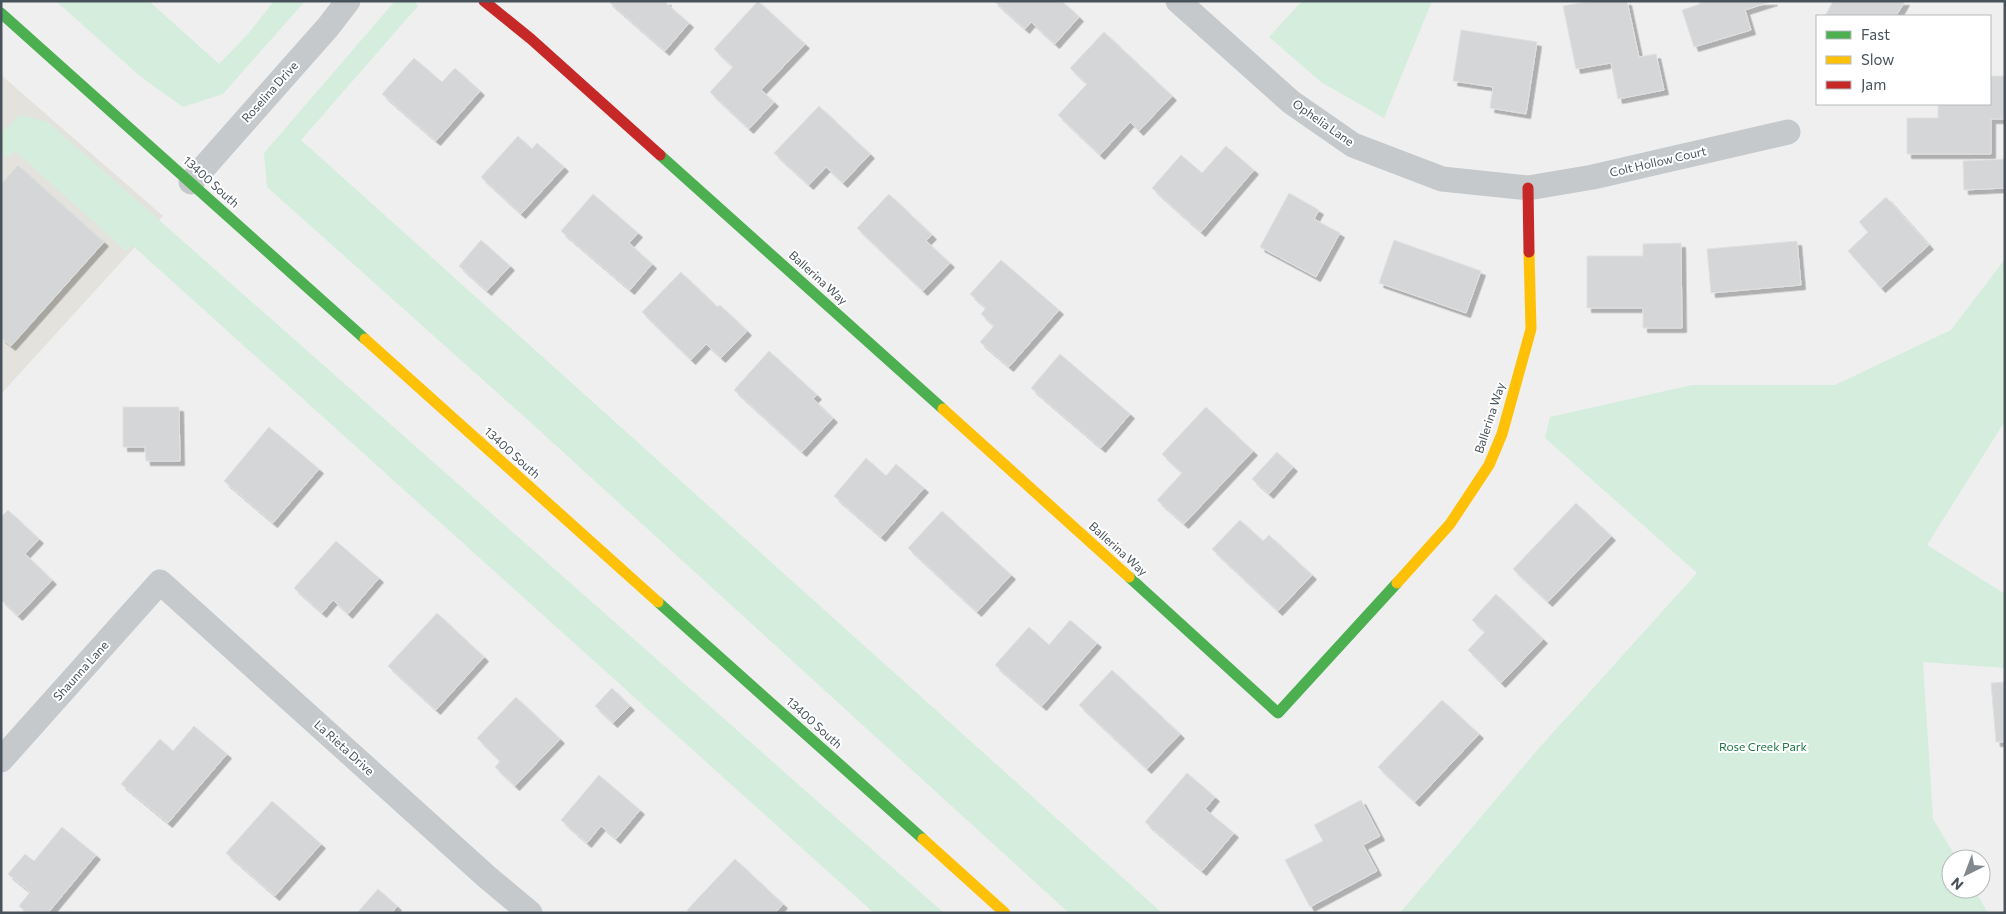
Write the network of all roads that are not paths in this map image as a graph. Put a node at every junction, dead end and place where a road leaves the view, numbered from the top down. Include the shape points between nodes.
1 (348, 1) edge
2 (484, 1) edge
3 (1178, 1) edge
4 (1, 13) edge
5 (1788, 132) dead end
6 (190, 182) junction
7 (1528, 188) junction
8 (160, 582) joint
9 (1, 760) edge
10 (530, 913) edge
11 (1005, 913) edge

1 - 6 street, Roselina Drive
2 - 7 street, Ballerina Way via 531,39 1278,713 1450,524 1489,465 1502,434 1531,330
3 - 7 street, Ophelia Lane via 1291,102 1352,145 1442,179
4 - 6 street, 13400 South
5 - 7 street, Colt Hollow Court via 1593,177
6 - 11 street, 13400 South
8 - 9 street, Shaunna Lane
8 - 10 street, La Rieta Drive

